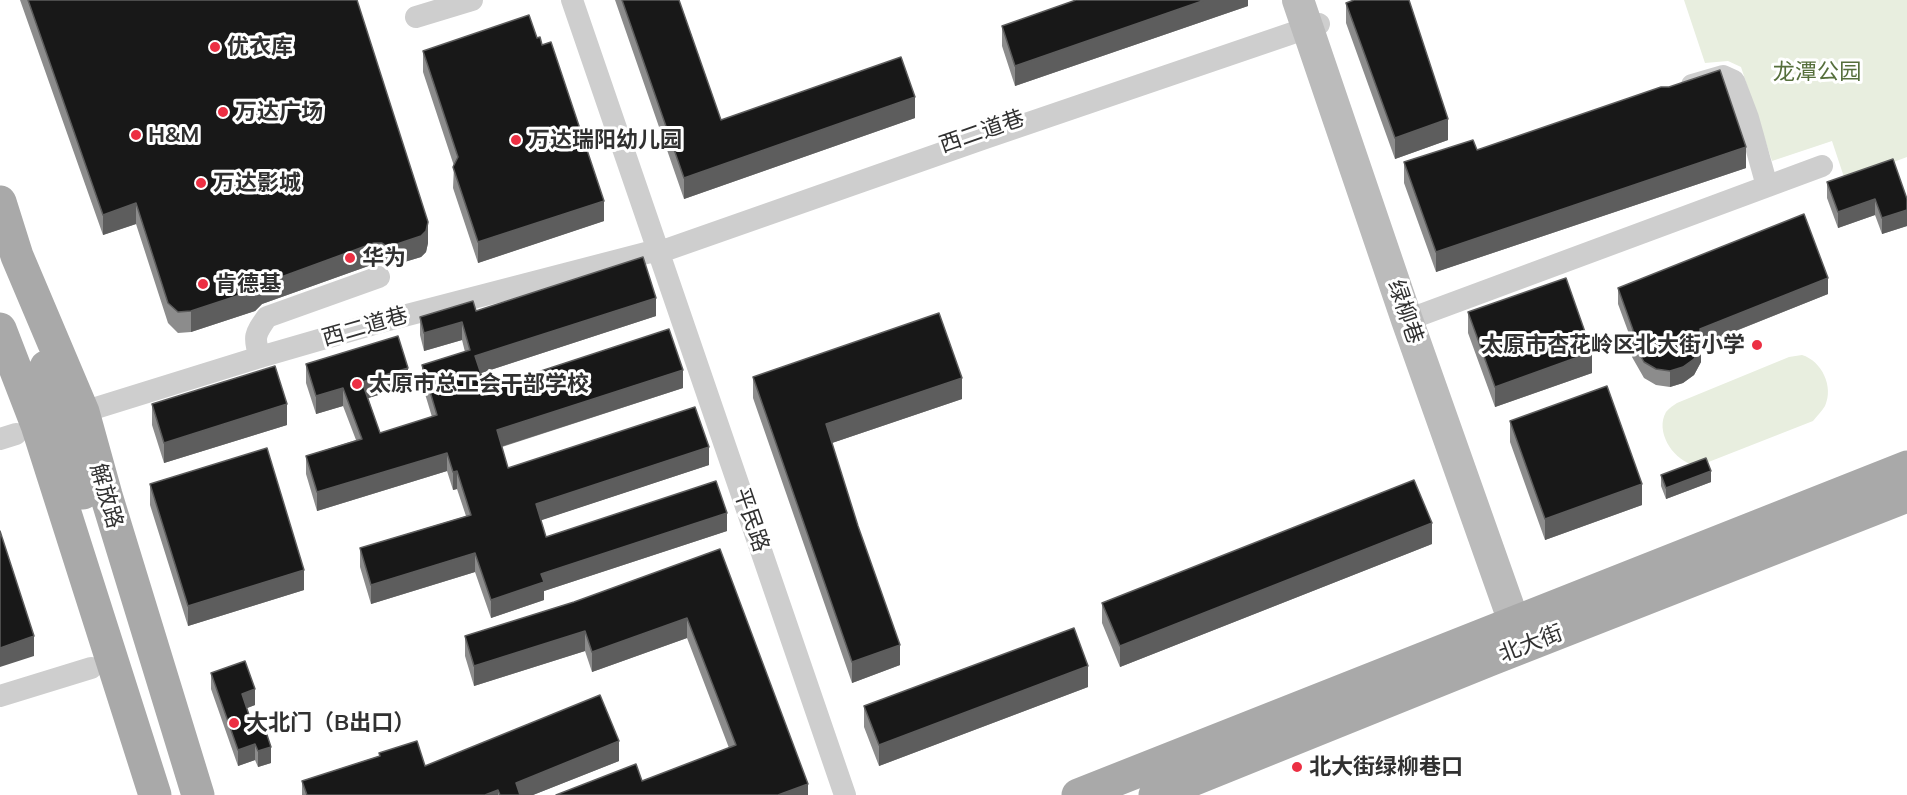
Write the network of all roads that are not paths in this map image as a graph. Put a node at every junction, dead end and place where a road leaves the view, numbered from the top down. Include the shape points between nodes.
1 (472, 0) edge
2 (565, 0) edge
3 (572, 0) edge
4 (1310, 16) edge
5 (416, 17) dead end
6 (1675, 92) edge
7 (1822, 166) dead end
8 (1767, 186) junction
9 (0, 202) edge
10 (656, 250) junction
11 (379, 277) dead end
12 (1414, 317) junction
13 (0, 329) edge
14 (260, 357) junction
15 (0, 370) edge
16 (30, 426) edge
17 (1907, 467) edge
18 (1907, 496) edge
19 (1521, 619) junction
20 (92, 668) junction
21 (0, 696) edge
22 (131, 795) edge
23 (155, 795) edge
24 (179, 795) edge
25 (198, 795) edge
26 (834, 795) edge
27 (845, 795) edge
28 (1078, 795) edge
29 (1155, 795) edge

1 - 5 street
2 - 10 street
3 - 10 street
4 - 10 street, 西二道巷
4 - 12 street, 绿柳巷
6 - 8 street via 1723,76 1734,81
7 - 8 street
8 - 12 street
9 - 16 main road, 解放路 via 17,256
10 - 14 street, 西二道巷
10 - 26 street, 平民路
10 - 27 street, 平民路
11 - 14 street via 267,317 255,333
12 - 19 street, 绿柳巷
13 - 16 main road
14 - 16 street, 西二道巷
15 - 16 main road, 解放路
16 - 20 main road, 解放路
16 - 23 main road, 解放路
16 - 24 main road, 解放路
16 - 25 main road, 解放路 via 106,495
17 - 19 main road
18 - 29 main road, 北大街
19 - 28 main road
20 - 21 street
20 - 22 main road, 解放路

